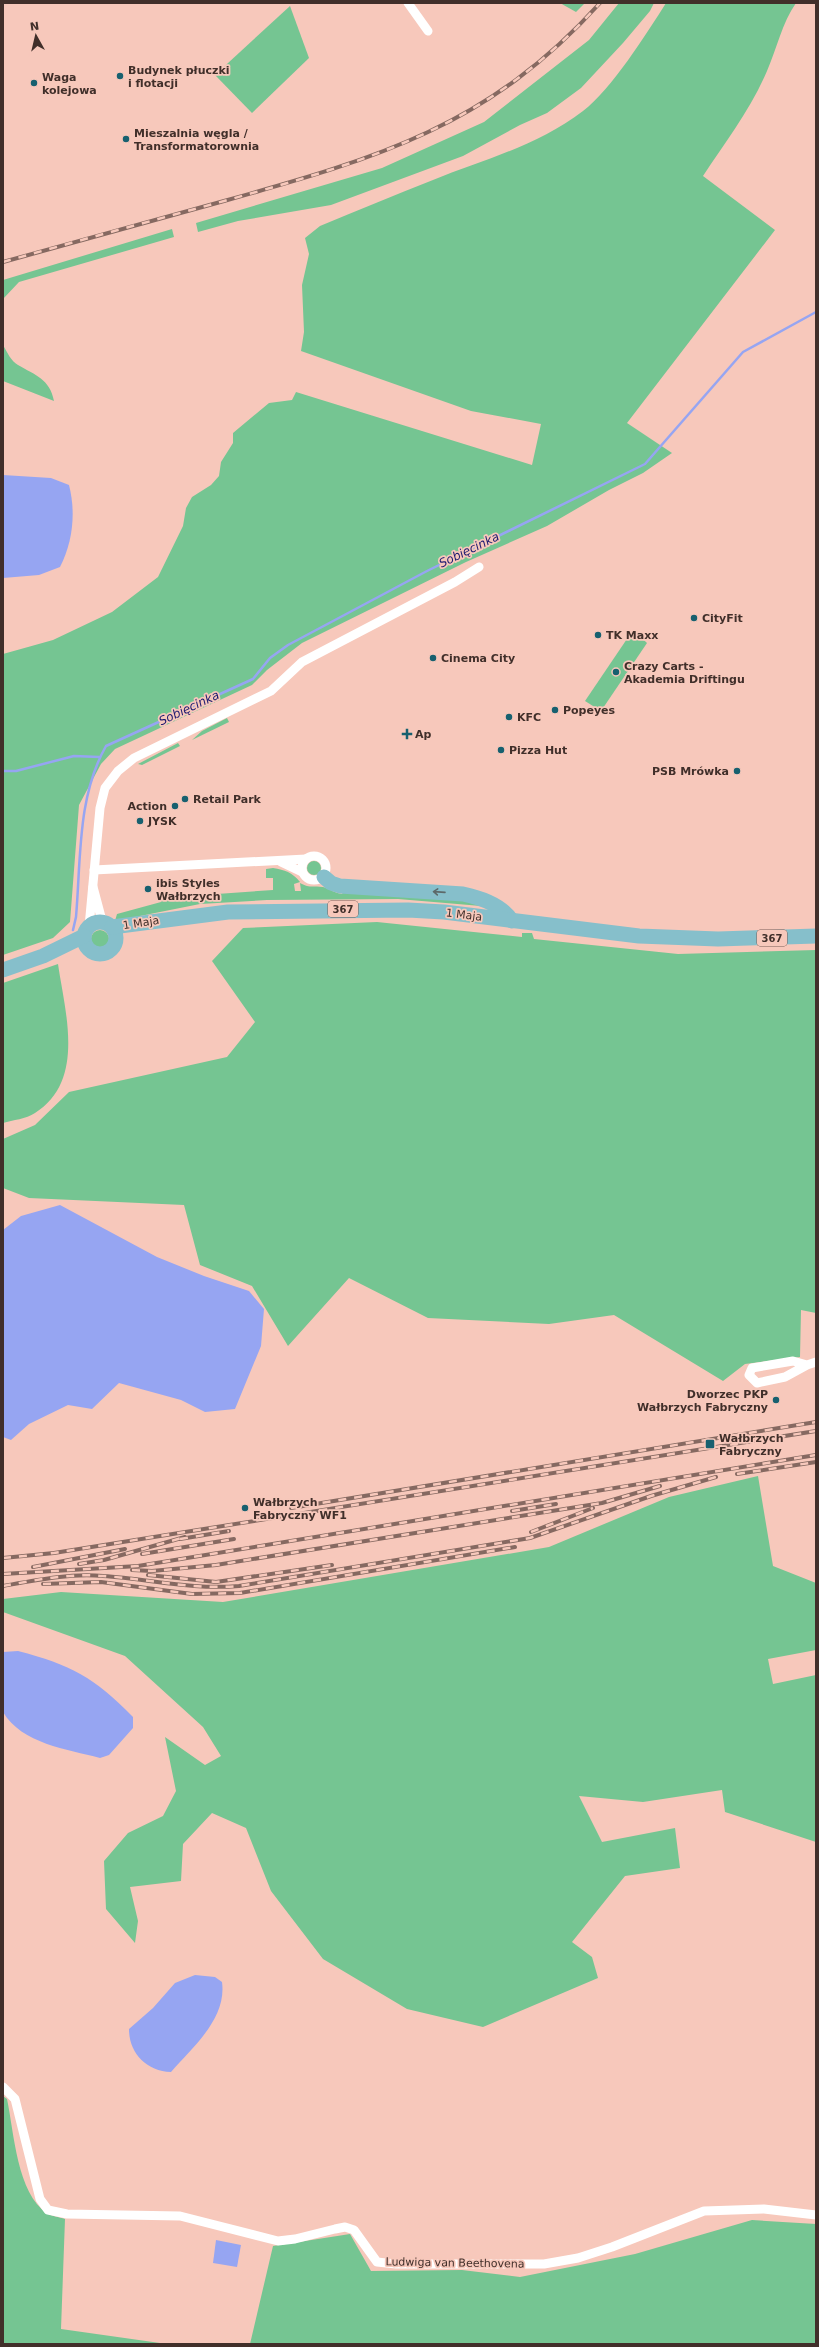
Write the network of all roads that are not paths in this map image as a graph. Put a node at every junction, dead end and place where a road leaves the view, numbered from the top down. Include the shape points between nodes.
1 (408, 3) edge
2 (428, 31) dead end
3 (479, 567) dead end
4 (306, 859) junction
5 (279, 862) junction
6 (94, 870) junction
7 (302, 872) junction
8 (324, 877) junction
9 (93, 886) junction
10 (512, 921) junction
11 (112, 930) junction
12 (87, 931) junction
13 (816, 936) edge
14 (92, 952) junction
15 (43, 956) junction
16 (3, 970) edge
17 (811, 1364) edge
18 (3, 2087) edge
19 (816, 2215) edge

1 - 2 street
3 - 6 street via 302,662 271,690 134,758 118,771 105,788 100,808
4 - 5 street
4 - 7 street
4 - 8 street via 316,856 324,860 327,869
5 - 6 street
5 - 7 street
6 - 9 street
7 - 8 street via 311,880
10 -> 8 main road via 506,911 463,894 340,886
9 - 11 street via 101,917
9 - 12 street
10 - 11 main road, 1 Maja / 367 via 444,912 343,909 228,912
10 - 13 main road, 1 Maja / 367 via 639,936 718,939
11 - 12 main road, 367 via 96,923
11 - 14 main road, 367 via 110,951 102,954
12 - 14 main road via 86,946
12 - 15 main road, 367
14 - 15 main road, 367 via 78,950
15 - 16 main road, 367
17 - 17 street via 793,1361 752,1368 749,1375 756,1383 785,1377
18 - 19 street, Ludwiga van Beethovena via 15,2099 40,2199 48,2210 67,2214 180,2216 278,2241 345,2227 354,2230 377,2262 512,2265 544,2264 578,2258 704,2211 764,2209

